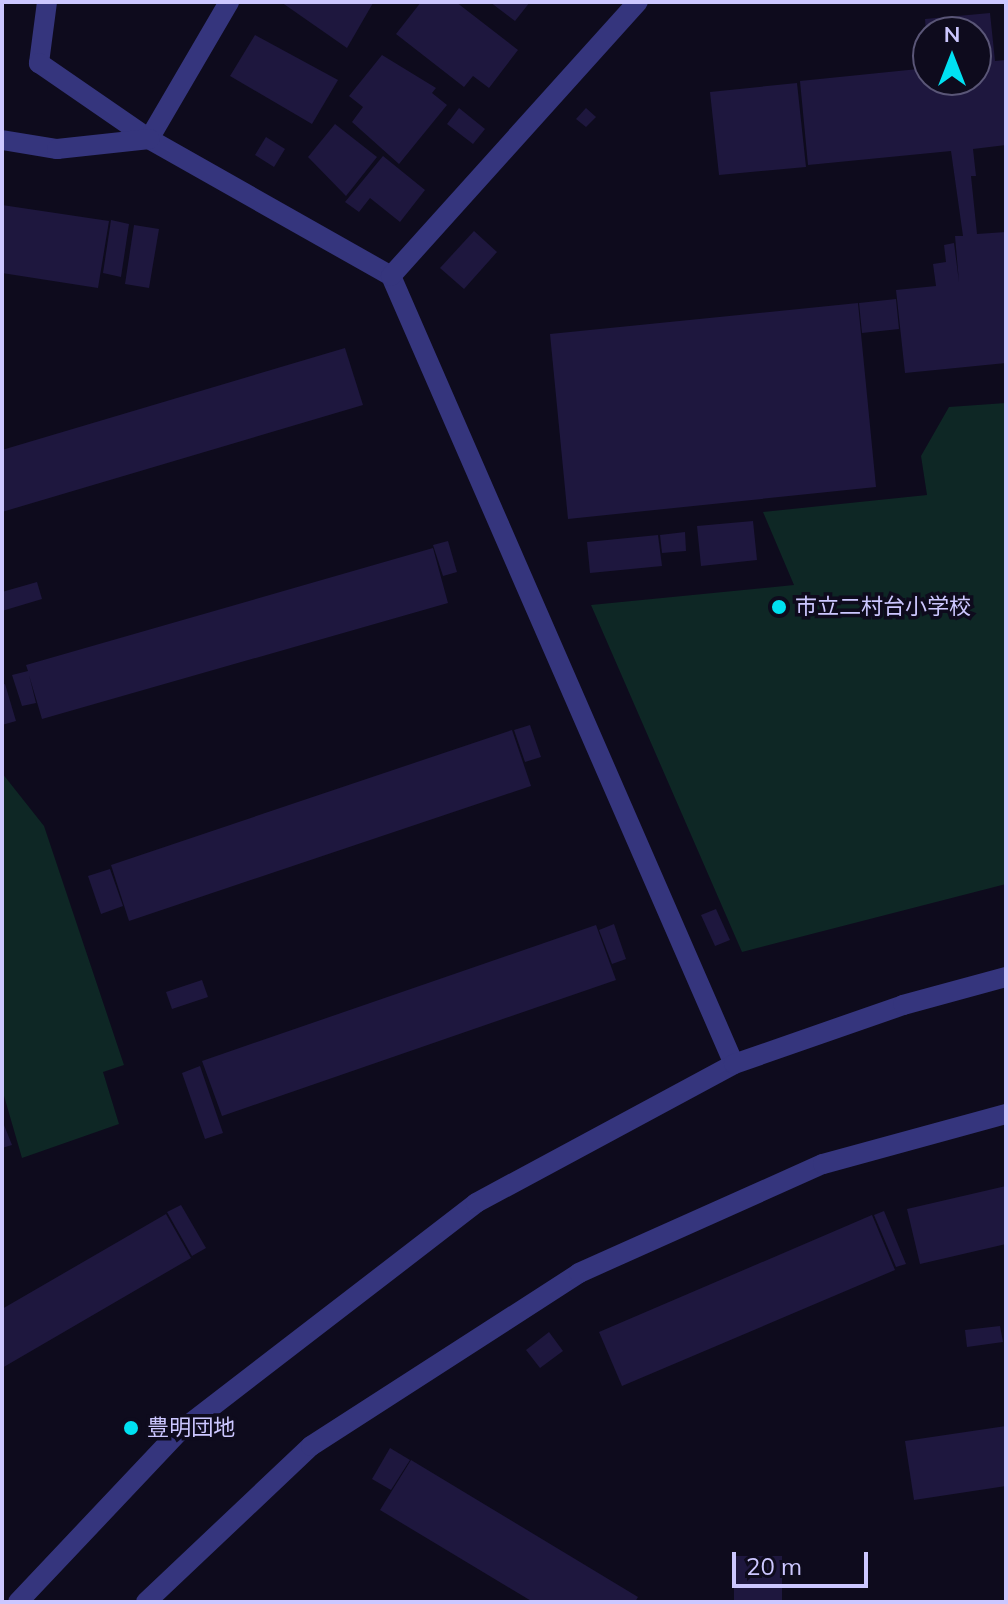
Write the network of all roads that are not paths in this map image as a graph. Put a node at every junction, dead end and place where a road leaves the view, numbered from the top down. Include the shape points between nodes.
1 (47, 2) edge
2 (229, 2) edge
3 (638, 2) edge
4 (149, 139) junction
5 (2, 140) edge
6 (391, 276) junction
7 (1006, 977) edge
8 (734, 1064) junction
9 (1006, 1114) edge
10 (18, 1602) edge
11 (146, 1602) edge

1 - 4 street via 39,63
2 - 4 street
3 - 6 street
4 - 5 street via 57,149
4 - 6 street
6 - 8 street
7 - 8 street via 903,1005
8 - 10 street via 476,1203 179,1432
9 - 11 street via 823,1164 579,1273 311,1446

